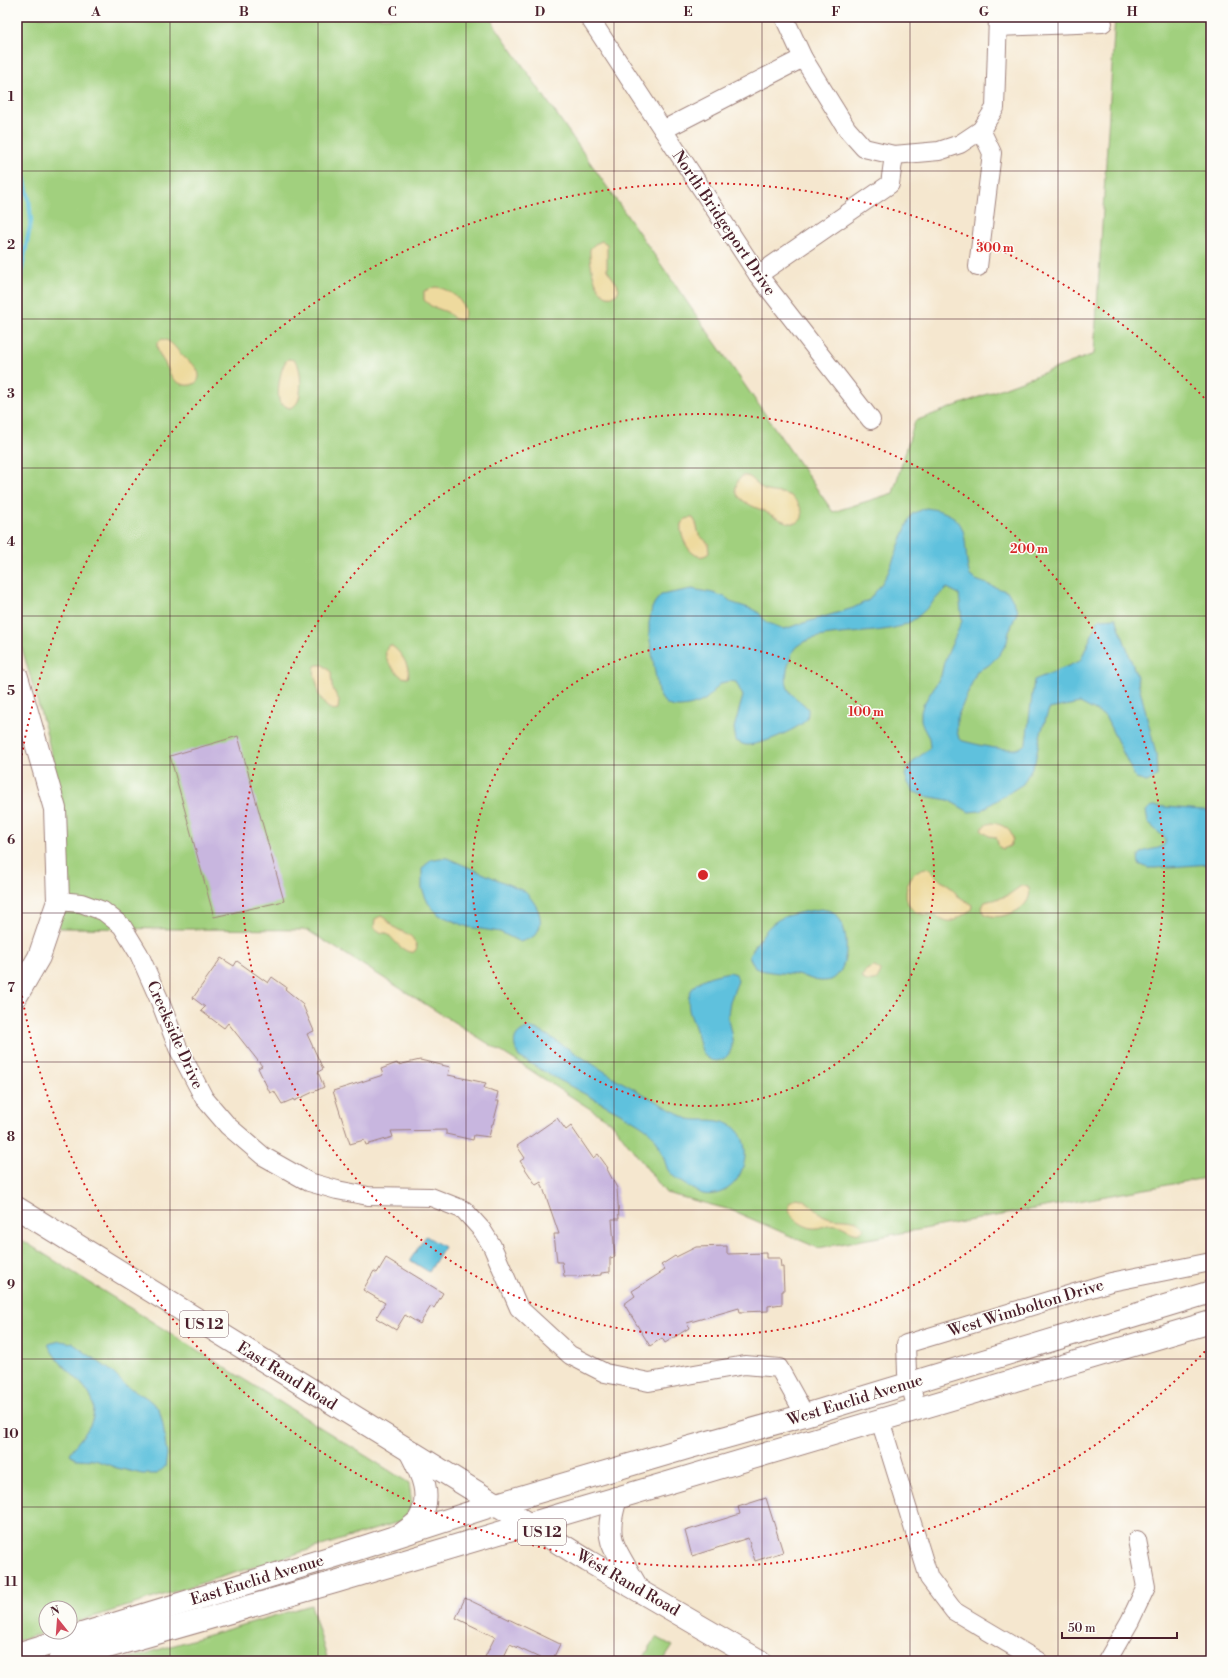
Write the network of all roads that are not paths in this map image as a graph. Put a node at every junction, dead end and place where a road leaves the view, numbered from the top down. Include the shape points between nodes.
1 (589, 17) edge
2 (784, 17) edge
3 (998, 22) edge
4 (1103, 22) dead end
5 (803, 58) junction
6 (663, 130) junction
7 (981, 130) junction
8 (894, 155) junction
9 (978, 267) dead end
10 (758, 275) junction
11 (871, 420) dead end
12 (17, 677) edge
13 (58, 901) junction
14 (17, 995) edge
15 (17, 1208) edge
16 (1211, 1262) edge
17 (1211, 1292) edge
18 (1211, 1322) edge
19 (910, 1384) junction
20 (917, 1409) junction
21 (805, 1415) junction
22 (880, 1420) junction
23 (410, 1451) junction
24 (616, 1498) junction
25 (497, 1504) junction
26 (529, 1524) junction
27 (402, 1534) junction
28 (1137, 1540) dead end
29 (637, 1588) junction
30 (17, 1654) edge
31 (59, 1661) edge
32 (760, 1661) edge
33 (1038, 1661) edge
34 (1107, 1661) edge

1 - 6 street, North Bridgeport Drive
2 - 5 street
3 - 4 street
3 - 7 street via 995,108
5 - 6 street
5 - 8 street via 847,129 864,148
6 - 10 street, North Bridgeport Drive
7 - 8 street via 960,144 939,151
7 - 9 street via 992,153
8 - 10 street via 890,184
10 - 11 street, North Bridgeport Drive
12 - 13 main road via 54,809
13 - 14 main road via 39,957
13 - 21 street, Creekside Drive via 81,903 102,911 122,926 139,954 178,1048 204,1098 228,1126 263,1156 309,1182 337,1190 368,1196 430,1197 464,1210 492,1246 519,1308 570,1355 604,1372 649,1382 745,1365 779,1368
15 - 23 main road, East Rand Road / US 12
16 - 19 street, West Wimbolton Drive via 1111,1282 906,1344
17 - 19 main road, West Euclid Avenue
18 - 20 main road, West Euclid Avenue
19 - 20 street, West Wimbolton Drive
19 - 21 main road, West Euclid Avenue
20 - 22 main road, West Euclid Avenue
21 - 25 main road, West Euclid Avenue
22 - 24 main road, West Euclid Avenue
22 - 33 street via 929,1578 954,1611
23 - 25 main road, East Rand Road / US 12
23 - 27 main road via 421,1472 426,1492 425,1505 418,1521
24 - 26 main road, West Euclid Avenue
24 - 29 main road via 610,1526 612,1542
25 - 26 main road, West Rand Road / US 12
25 - 27 main road, East Euclid Avenue
26 - 29 main road, West Rand Road / US 12
26 - 31 main road, East Euclid Avenue
27 - 30 main road, East Euclid Avenue
28 - 34 street via 1146,1587
29 - 32 main road, West Rand Road / US 12

